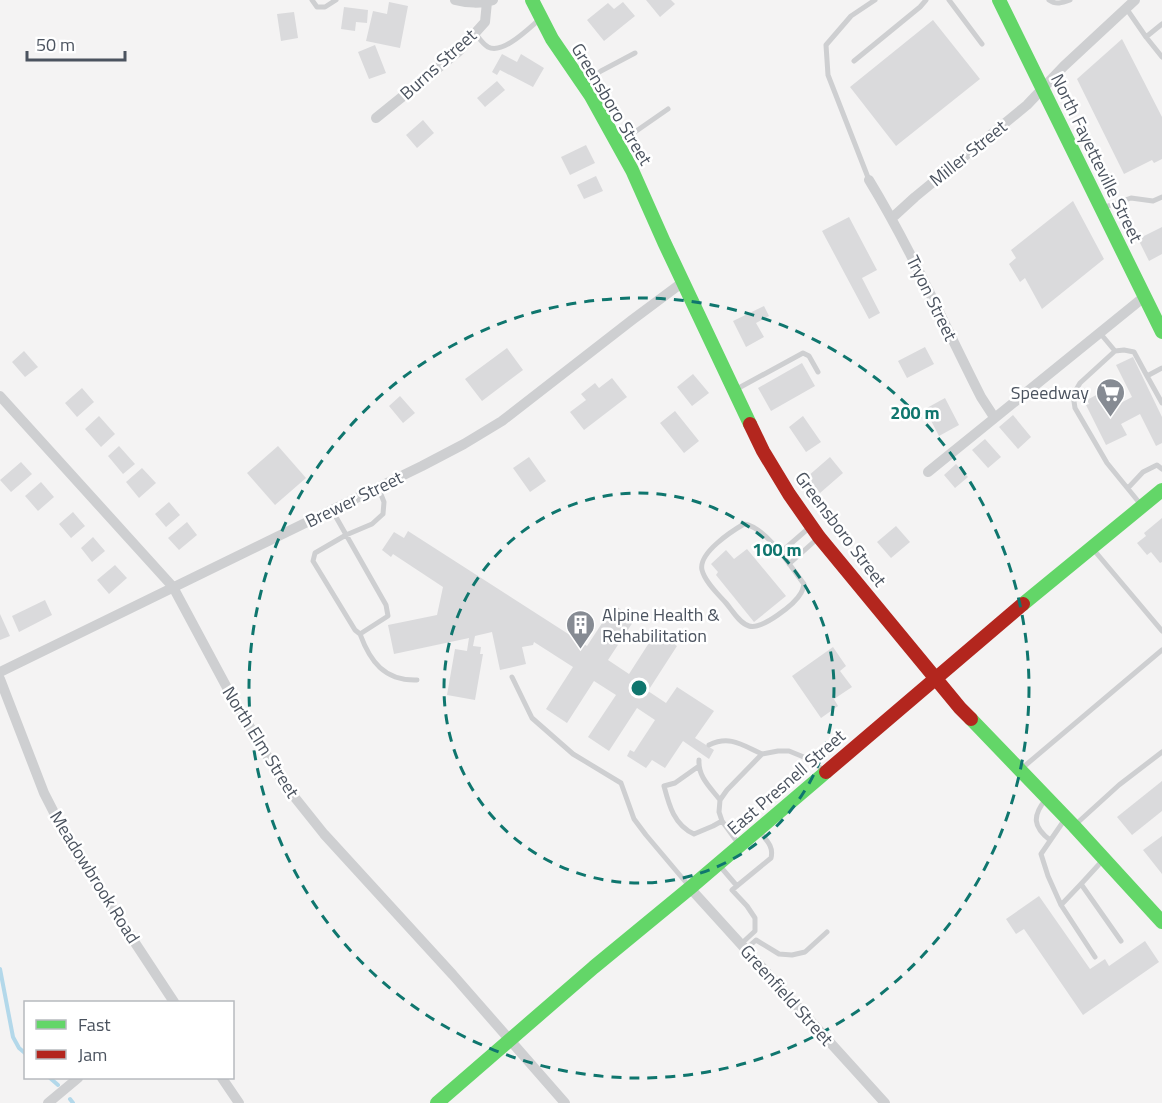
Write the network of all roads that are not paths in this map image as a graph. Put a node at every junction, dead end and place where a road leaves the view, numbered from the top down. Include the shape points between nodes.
1 (312, 0) edge
2 (336, 0) edge
3 (455, 0) edge
4 (532, 0) edge
5 (875, 0) edge
6 (926, 0) edge
7 (949, 0) edge
8 (999, 0) edge
9 (1048, 0) edge
10 (1070, 0) edge
11 (1135, 0) edge
12 (490, 1) edge
13 (1126, 8) junction
14 (542, 18) junction
15 (1162, 24) edge
16 (475, 33) junction
17 (1146, 37) junction
18 (982, 44) dead end
19 (635, 53) dead end
20 (1162, 57) edge
21 (854, 61) dead end
22 (582, 84) junction
23 (1043, 88) junction
24 (668, 109) dead end
25 (376, 118) dead end
26 (617, 144) junction
27 (869, 180) joint
28 (1162, 197) edge
29 (1101, 208) junction
30 (892, 218) junction
31 (682, 282) junction
32 (1144, 297) junction
33 (1162, 332) edge
34 (1100, 333) junction
35 (1115, 351) junction
36 (1162, 368) edge
37 (818, 372) dead end
38 (1147, 376) junction
39 (734, 390) junction
40 (0, 396) edge
41 (1162, 404) edge
42 (994, 417) junction
43 (1162, 460) edge
44 (1159, 467) edge
45 (928, 472) dead end
46 (378, 487) junction
47 (1128, 488) junction
48 (1162, 490) edge
49 (1142, 506) junction
50 (332, 510) junction
51 (815, 531) junction
52 (346, 535) junction
53 (1092, 548) junction
54 (780, 553) junction
55 (789, 564) junction
56 (173, 587) junction
57 (1162, 631) edge
58 (360, 634) junction
59 (1162, 650) edge
60 (0, 672) edge
61 (512, 677) dead end
62 (0, 679) edge
63 (935, 679) junction
64 (417, 680) dead end
65 (709, 746) dead end
66 (1162, 752) edge
67 (762, 754) junction
68 (699, 759) dead end
69 (699, 766) junction
70 (1020, 770) junction
71 (825, 772) junction
72 (1047, 798) junction
73 (720, 800) junction
74 (1070, 822) junction
75 (723, 824) junction
76 (758, 830) junction
77 (1050, 840) junction
78 (740, 845) junction
79 (1104, 859) junction
80 (718, 864) junction
81 (1081, 884) junction
82 (737, 886) junction
83 (690, 888) junction
84 (1061, 905) junction
85 (1162, 922) edge
86 (827, 932) dead end
87 (1121, 940) dead end
88 (744, 947) junction
89 (1095, 957) dead end
90 (171, 1001) edge
91 (510, 1040) junction
92 (76, 1079) edge
93 (223, 1079) edge
94 (48, 1103) edge
95 (239, 1103) edge
96 (436, 1103) edge
97 (565, 1103) edge
98 (885, 1103) edge

1 - 2 lane via 317,7 326,7
3 - 12 street
4 - 14 main road, Greensboro Street
5 - 27 lane via 851,16 826,45 828,75
6 - 21 lane
7 - 18 lane
8 - 23 main road, North Fayetteville Street
9 - 10 lane
11 - 13 street, Miller Street
12 - 16 street, Burns Street via 485,22
13 - 17 lane
13 - 23 street, Miller Street
14 - 16 lane via 499,49 489,48
14 - 22 main road, Greensboro Street
15 - 17 lane
16 - 25 street, Burns Street via 459,51
17 - 20 lane
19 - 22 lane
22 - 26 main road, Greensboro Street
23 - 29 main road, North Fayetteville Street
23 - 30 street, Miller Street
24 - 26 lane
26 - 31 main road, Greensboro Street
27 - 30 street, Tryon Street
28 - 29 lane via 1153,201 1131,198
29 - 32 main road, North Fayetteville Street
30 - 42 street, Tryon Street
31 - 39 main road, Greensboro Street
31 - 46 street, Brewer Street via 502,421
32 - 33 main road, North Fayetteville Street
32 - 34 street
34 - 35 lane
34 - 42 street
35 - 38 lane via 1134,352
35 - 47 lane via 1080,383 1073,395 1075,408 1107,463
36 - 38 lane
37 - 39 lane via 804,353
38 - 41 lane
39 - 51 main road, Greensboro Street via 764,451
40 - 56 street, North Elm Street
42 - 45 street
43 - 44 lane
44 - 47 lane via 1143,472
46 - 50 street, Brewer Street
46 - 52 lane via 384,502 383,514 372,524
47 - 49 lane
48 - 49 main road, East Presnell Street
49 - 53 main road, East Presnell Street
50 - 52 lane
50 - 56 street, Brewer Street
51 - 54 lane
51 - 55 lane
51 - 63 main road, Greensboro Street
52 - 58 lane via 386,605 388,616
52 - 58 lane via 315,553 313,561
53 - 57 lane
53 - 63 main road, East Presnell Street
54 - 55 lane
54 - 55 lane via 756,528 744,524 707,554 702,571 741,622 750,627 762,625 803,591 804,584
56 - 60 street, Brewer Street
56 - 91 street, North Elm Street via 284,784 324,834
58 - 64 lane via 373,661 383,671
59 - 70 lane
61 - 83 lane via 532,718 573,754 621,783 634,819
62 - 90 street, Meadowbrook Road via 44,793 70,844
63 - 70 main road, Greensboro Street
63 - 71 main road, East Presnell Street
65 - 67 lane via 720,740 731,741
66 - 74 lane
67 - 71 lane via 789,752 811,760
67 - 73 lane
68 - 69 lane
69 - 73 lane via 705,782
69 - 75 lane via 664,786 668,803 681,825 694,834
70 - 72 main road, Greensboro Street
71 - 76 main road, East Presnell Street
72 - 74 main road, Greensboro Street
72 - 77 lane via 1036,819 1037,828
73 - 75 lane
74 - 77 lane
74 - 79 main road, Greensboro Street
75 - 78 lane
76 - 78 main road, East Presnell Street
76 - 82 lane via 771,847 771,858
77 - 84 lane via 1041,854
78 - 80 main road, East Presnell Street
79 - 81 lane
79 - 85 main road, Greensboro Street
80 - 82 lane
80 - 83 main road, East Presnell Street
81 - 84 lane
81 - 87 lane
82 - 88 lane via 732,890 755,918 755,931
83 - 88 street, Greenfield Street
83 - 91 main road, East Presnell Street
84 - 89 lane
86 - 88 lane via 805,952 792,955 779,954 756,940
88 - 98 street, Greenfield Street
91 - 96 main road, East Presnell Street
91 - 97 street, North Elm Street
92 - 94 street
93 - 95 street

